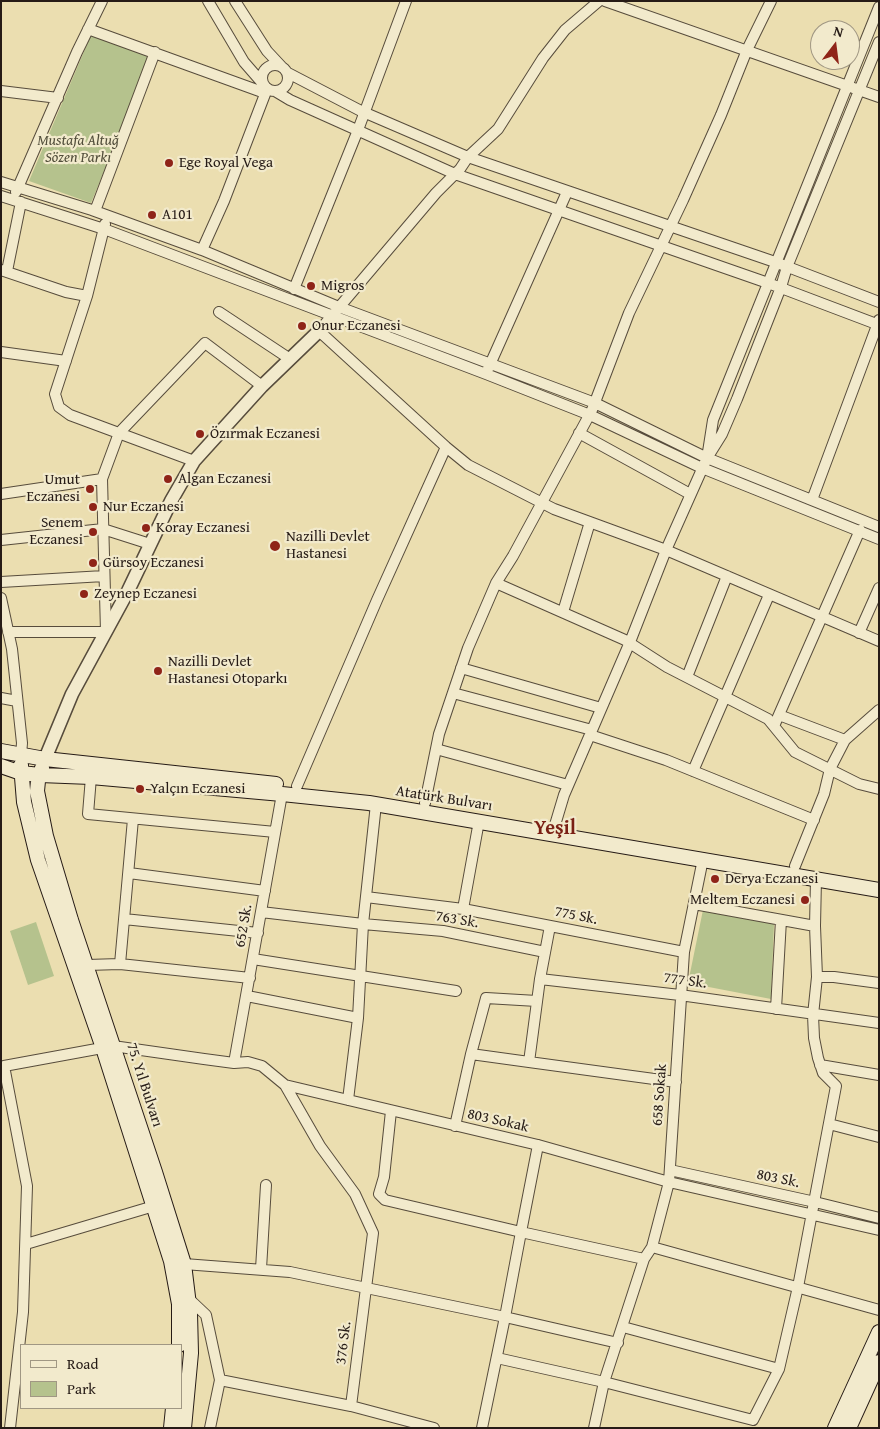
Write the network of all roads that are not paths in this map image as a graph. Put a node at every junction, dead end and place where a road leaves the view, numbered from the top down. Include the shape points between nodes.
1 (102, 1) edge
2 (208, 1) edge
3 (235, 1) edge
4 (406, 1) edge
5 (599, 1) edge
6 (606, 1) edge
7 (771, 1) edge
8 (879, 7) edge
9 (88, 29) junction
10 (879, 42) edge
11 (747, 50) junction
12 (155, 52) junction
13 (285, 69) junction
14 (847, 84) junction
15 (268, 89) junction
16 (859, 89) junction
17 (1, 91) edge
18 (879, 97) edge
19 (58, 98) junction
20 (364, 112) junction
21 (358, 130) junction
22 (468, 158) junction
23 (455, 174) junction
24 (1, 182) edge
25 (18, 187) junction
26 (568, 192) junction
27 (1, 196) edge
28 (17, 201) junction
29 (560, 210) junction
30 (95, 211) junction
31 (108, 215) junction
32 (671, 228) junction
33 (104, 229) junction
34 (662, 245) junction
35 (202, 250) junction
36 (775, 262) junction
37 (787, 267) junction
38 (4, 270) edge
39 (768, 282) junction
40 (781, 287) junction
41 (294, 289) junction
42 (87, 296) junction
43 (879, 302) edge
44 (339, 307) junction
45 (219, 312) dead end
46 (332, 316) junction
47 (878, 323) edge
48 (319, 331) junction
49 (1, 352) edge
50 (290, 359) junction
51 (66, 361) junction
52 (488, 369) junction
53 (262, 386) junction
54 (595, 403) junction
55 (590, 415) junction
56 (119, 433) junction
57 (579, 433) junction
58 (446, 447) junction
59 (707, 458) junction
60 (194, 461) junction
61 (702, 468) junction
62 (102, 479) junction
63 (1, 494) edge
64 (690, 494) junction
65 (812, 500) junction
66 (541, 503) junction
67 (590, 522) junction
68 (879, 527) edge
69 (103, 529) junction
70 (860, 530) junction
71 (879, 538) edge
72 (1, 540) edge
73 (150, 544) junction
74 (666, 550) junction
75 (104, 576) junction
76 (726, 576) junction
77 (1, 582) edge
78 (496, 583) junction
79 (879, 588) edge
80 (769, 595) junction
81 (1, 598) edge
82 (563, 612) junction
83 (822, 618) junction
84 (8, 632) junction
85 (106, 632) junction
86 (859, 633) junction
87 (879, 641) edge
88 (630, 642) junction
89 (7, 649) edge
90 (461, 668) junction
91 (687, 677) junction
92 (453, 693) junction
93 (724, 696) junction
94 (1, 698) edge
95 (17, 700) junction
96 (601, 708) junction
97 (879, 710) edge
98 (779, 715) junction
99 (774, 726) junction
100 (591, 732) junction
101 (845, 740) junction
102 (436, 749) junction
103 (1, 751) edge
104 (21, 755) junction
105 (45, 759) junction
106 (1, 766) edge
107 (830, 769) junction
108 (693, 771) junction
109 (21, 774) junction
110 (40, 776) junction
111 (91, 777) junction
112 (568, 785) junction
113 (297, 786) junction
114 (879, 790) edge
115 (282, 794) junction
116 (376, 804) junction
117 (426, 804) junction
118 (133, 818) junction
119 (814, 820) junction
120 (479, 821) junction
121 (556, 825) junction
122 (275, 832) junction
123 (703, 859) junction
124 (795, 866) junction
125 (129, 873) junction
126 (816, 879) junction
127 (879, 881) edge
128 (879, 890) edge
129 (265, 891) junction
130 (366, 897) junction
131 (694, 904) junction
132 (463, 909) junction
133 (262, 912) junction
134 (124, 918) junction
135 (781, 920) junction
136 (364, 924) junction
137 (550, 926) junction
138 (815, 926) junction
139 (258, 933) junction
140 (545, 952) junction
141 (684, 952) junction
142 (253, 959) junction
143 (120, 964) junction
144 (87, 965) junction
145 (361, 976) junction
146 (817, 977) junction
147 (250, 978) junction
148 (540, 979) junction
149 (879, 982) edge
150 (456, 991) dead end
151 (680, 995) junction
152 (247, 996) junction
153 (537, 1001) junction
154 (776, 1009) junction
155 (814, 1015) junction
156 (358, 1018) junction
157 (879, 1023) edge
158 (108, 1047) junction
159 (471, 1054) junction
160 (529, 1062) junction
161 (234, 1063) junction
162 (820, 1065) junction
163 (879, 1075) edge
164 (676, 1082) junction
165 (285, 1084) junction
166 (348, 1100) junction
167 (391, 1111) junction
168 (829, 1124) junction
169 (455, 1126) junction
170 (879, 1137) edge
171 (538, 1146) junction
172 (670, 1170) junction
173 (669, 1182) junction
174 (266, 1185) dead end
175 (815, 1202) junction
176 (154, 1206) junction
177 (813, 1215) junction
178 (879, 1218) edge
179 (879, 1230) edge
180 (520, 1232) junction
181 (26, 1244) junction
182 (652, 1247) junction
183 (644, 1259) junction
184 (184, 1264) junction
185 (261, 1269) junction
186 (366, 1287) junction
187 (798, 1287) junction
188 (188, 1298) junction
189 (879, 1310) edge
190 (505, 1317) junction
191 (623, 1326) junction
192 (879, 1332) edge
193 (618, 1343) junction
194 (179, 1344) edge
195 (497, 1358) junction
196 (879, 1362) edge
197 (779, 1369) junction
198 (875, 1378) edge
199 (220, 1380) junction
200 (604, 1382) junction
201 (351, 1406) junction
202 (173, 1409) edge
203 (399, 1424) edge
204 (753, 1424) edge
205 (10, 1428) edge
206 (171, 1428) edge
207 (184, 1428) edge
208 (210, 1428) edge
209 (434, 1428) edge
210 (482, 1428) edge
211 (594, 1428) edge
212 (835, 1428) edge
213 (849, 1428) edge

1 - 9 street
2 - 15 street via 244,62
3 - 13 street via 266,51
4 - 20 street
5 - 22 street via 565,30 543,58 498,129
6 - 11 street
7 - 11 street
8 - 14 street
9 - 12 street
9 - 19 street
10 - 16 street
11 - 14 street
11 - 32 street
12 - 15 street
12 - 30 street
13 - 15 street via 289,77 286,85 280,90
13 - 15 street via 274,64 266,68 262,76
13 - 20 street
14 - 16 street
14 - 36 street
15 - 21 street
15 - 35 street
16 - 18 street
16 - 37 street
17 - 19 street
19 - 25 street
20 - 21 street
20 - 22 street
21 - 23 street
21 - 41 street
22 - 23 street
22 - 26 street
23 - 29 street
23 - 44 street
24 - 25 street
25 - 28 street
25 - 30 street
26 - 29 street
26 - 32 street
27 - 28 street
28 - 33 street
28 - 38 street
29 - 34 street
29 - 52 street
30 - 31 street
31 - 33 street
31 - 35 street
32 - 34 street
32 - 36 street
33 - 42 street
33 - 46 street
34 - 39 street
34 - 54 street via 629,313
35 - 41 street
36 - 37 street
36 - 39 street
37 - 40 street
37 - 43 street
38 - 42 street
39 - 40 street
39 - 59 street via 713,420
40 - 47 street
40 - 59 street via 722,434
41 - 44 street
42 - 51 street
44 - 46 street
44 - 52 street
45 - 50 street
46 - 48 street
46 - 52 street
47 - 65 street
48 - 50 street
48 - 58 street
49 - 51 street
50 - 53 street
51 - 56 street via 54,394 59,407 70,415
52 - 54 street
52 - 55 street
53 - 56 street via 204,343
53 - 60 street
54 - 55 street
54 - 59 street
55 - 57 street
55 - 61 street
56 - 60 street
56 - 62 street
57 - 64 street
57 - 66 street
58 - 66 street via 468,465
58 - 113 street
59 - 61 street
59 - 65 street
60 - 73 street
61 - 64 street
61 - 70 street
62 - 63 street
62 - 69 street
64 - 74 street
65 - 68 street
66 - 67 street
66 - 78 street
67 - 74 street
67 - 82 street
69 - 72 street
69 - 73 street
69 - 75 street
70 - 71 street
70 - 83 street
73 - 85 street
74 - 76 street
74 - 88 street
75 - 77 street
75 - 85 street
76 - 80 street
76 - 91 street
78 - 82 street
78 - 90 street
79 - 86 street
80 - 83 street
80 - 93 street
81 - 84 street
82 - 88 street
83 - 86 street
83 - 98 street
84 - 85 street
84 - 89 street
85 - 105 street via 72,694
86 - 87 street
88 - 91 street
88 - 96 street
89 - 95 street
90 - 92 street
90 - 96 street
91 - 93 street
92 - 100 street
92 - 102 street
93 - 99 street via 768,719
93 - 108 street
94 - 95 street
95 - 104 street
96 - 100 street
97 - 101 street
98 - 99 street
98 - 101 street
99 - 107 street via 794,752
100 - 108 street
100 - 112 street
101 - 107 street
102 - 112 street
102 - 117 street
103 - 104 main road, Atatürk Bulvarı
104 - 105 main road, Atatürk Bulvarı
104 - 109 main road, 75. Yıl Bulvarı
105 - 110 main road, 75. Yıl Bulvarı
105 - 113 main road, Atatürk Bulvarı
106 - 109 main road, Atatürk Bulvarı
107 - 114 street
107 - 119 street
108 - 119 street
109 - 110 main road, Atatürk Bulvarı
109 - 158 main road, 75. Yıl Bulvarı via 38,860
110 - 111 main road, Atatürk Bulvarı
110 - 144 main road, 75. Yıl Bulvarı via 37,791 46,836
111 - 115 main road, Atatürk Bulvarı
111 - 118 street via 88,814
112 - 121 street
113 - 117 main road, Atatürk Bulvarı
115 - 116 main road, Atatürk Bulvarı
115 - 122 street, 652 Sk.
116 - 120 main road, Atatürk Bulvarı
116 - 130 street
117 - 121 main road, Atatürk Bulvarı
118 - 122 street
118 - 125 street
119 - 124 street
120 - 123 main road, Atatürk Bulvarı
120 - 132 street
121 - 124 main road, Atatürk Bulvarı
122 - 129 street, 652 Sk.
123 - 126 main road, Atatürk Bulvarı
123 - 131 street, 658 Sokak
124 - 127 main road, Atatürk Bulvarı
125 - 129 street
125 - 134 street
126 - 128 main road, Atatürk Bulvarı
126 - 138 street
129 - 133 street, 652 Sk.
130 - 132 street, 775 Sk.
130 - 136 street
131 - 135 street
131 - 141 street, 658 Sokak
132 - 137 street, 775 Sk.
133 - 136 street, 763 Sk.
133 - 139 street, 652 Sk.
134 - 139 street
134 - 143 street
135 - 138 street
135 - 154 street
136 - 140 street, 763 Sk. via 443,931
136 - 145 street
137 - 140 street
137 - 141 street, 775 Sk.
138 - 146 street
139 - 142 street, 652 Sk.
140 - 148 street
141 - 151 street, 658 Sokak
142 - 145 street
142 - 147 street, 652 Sk.
143 - 144 street
143 - 147 street
144 - 158 main road, 75. Yıl Bulvarı
145 - 150 street
145 - 156 street
146 - 149 street
146 - 155 street
147 - 152 street, 652 Sk.
148 - 151 street, 777 Sk.
148 - 153 street
151 - 154 street, 777 Sk.
151 - 164 street, 658 Sokak
152 - 156 street
152 - 161 street, 652 Sk.
153 - 159 street via 486,998
153 - 160 street
154 - 155 street, 777 Sk.
155 - 157 street, 777 Sk.
155 - 162 street via 814,1038
156 - 166 street
158 - 161 street, 803 Sokak
158 - 176 main road, 75. Yıl Bulvarı
158 - 181 street, 803 Sokak via 4,1066 28,1186
158 - 184 main road, 75. Yıl Bulvarı
159 - 160 street
159 - 169 street
160 - 164 street
161 - 165 street, 803 Sokak via 262,1066
162 - 163 street
162 - 168 street via 836,1086
164 - 172 street, 658 Sokak
165 - 166 street, 803 Sokak
165 - 186 street, 376 Sk. via 320,1146 355,1194 372,1233
166 - 167 street, 803 Sokak
167 - 169 street, 803 Sokak
167 - 180 street via 384,1178 379,1194 385,1200
168 - 170 street
168 - 175 street
169 - 171 street, 803 Sokak
171 - 173 street, 803 Sokak
171 - 180 street
172 - 173 street, 658 Sokak
172 - 175 street, 803 Sk.
173 - 177 street, 803 Sokak
173 - 182 street, 658 Sokak
174 - 185 street
175 - 177 street
175 - 178 street, 803 Sk.
176 - 181 street
176 - 194 main road, 75. Yıl Bulvarı via 173,1270 179,1304
177 - 179 street, 803 Sokak
177 - 187 street
180 - 183 street
180 - 190 street
181 - 205 street via 23,1312
182 - 183 street, 658 Sokak
182 - 187 street
183 - 191 street, 658 Sokak
184 - 185 street
184 - 188 main road, 75. Yıl Bulvarı
185 - 186 street
186 - 190 street
186 - 201 street, 376 Sk.
187 - 189 street
187 - 197 street
188 - 199 street via 206,1315
188 - 207 main road, 75. Yıl Bulvarı via 191,1353
190 - 193 street
190 - 195 street
191 - 193 street, 658 Sokak
191 - 197 street
192 - 212 main road
193 - 200 street, 658 Sokak
195 - 200 street
195 - 210 street
196 - 198 main road
197 - 204 street
198 - 213 main road
199 - 201 street
199 - 208 street
200 - 204 street
200 - 211 street, 658 Sokak
201 - 203 street
202 - 206 main road
203 - 209 street

